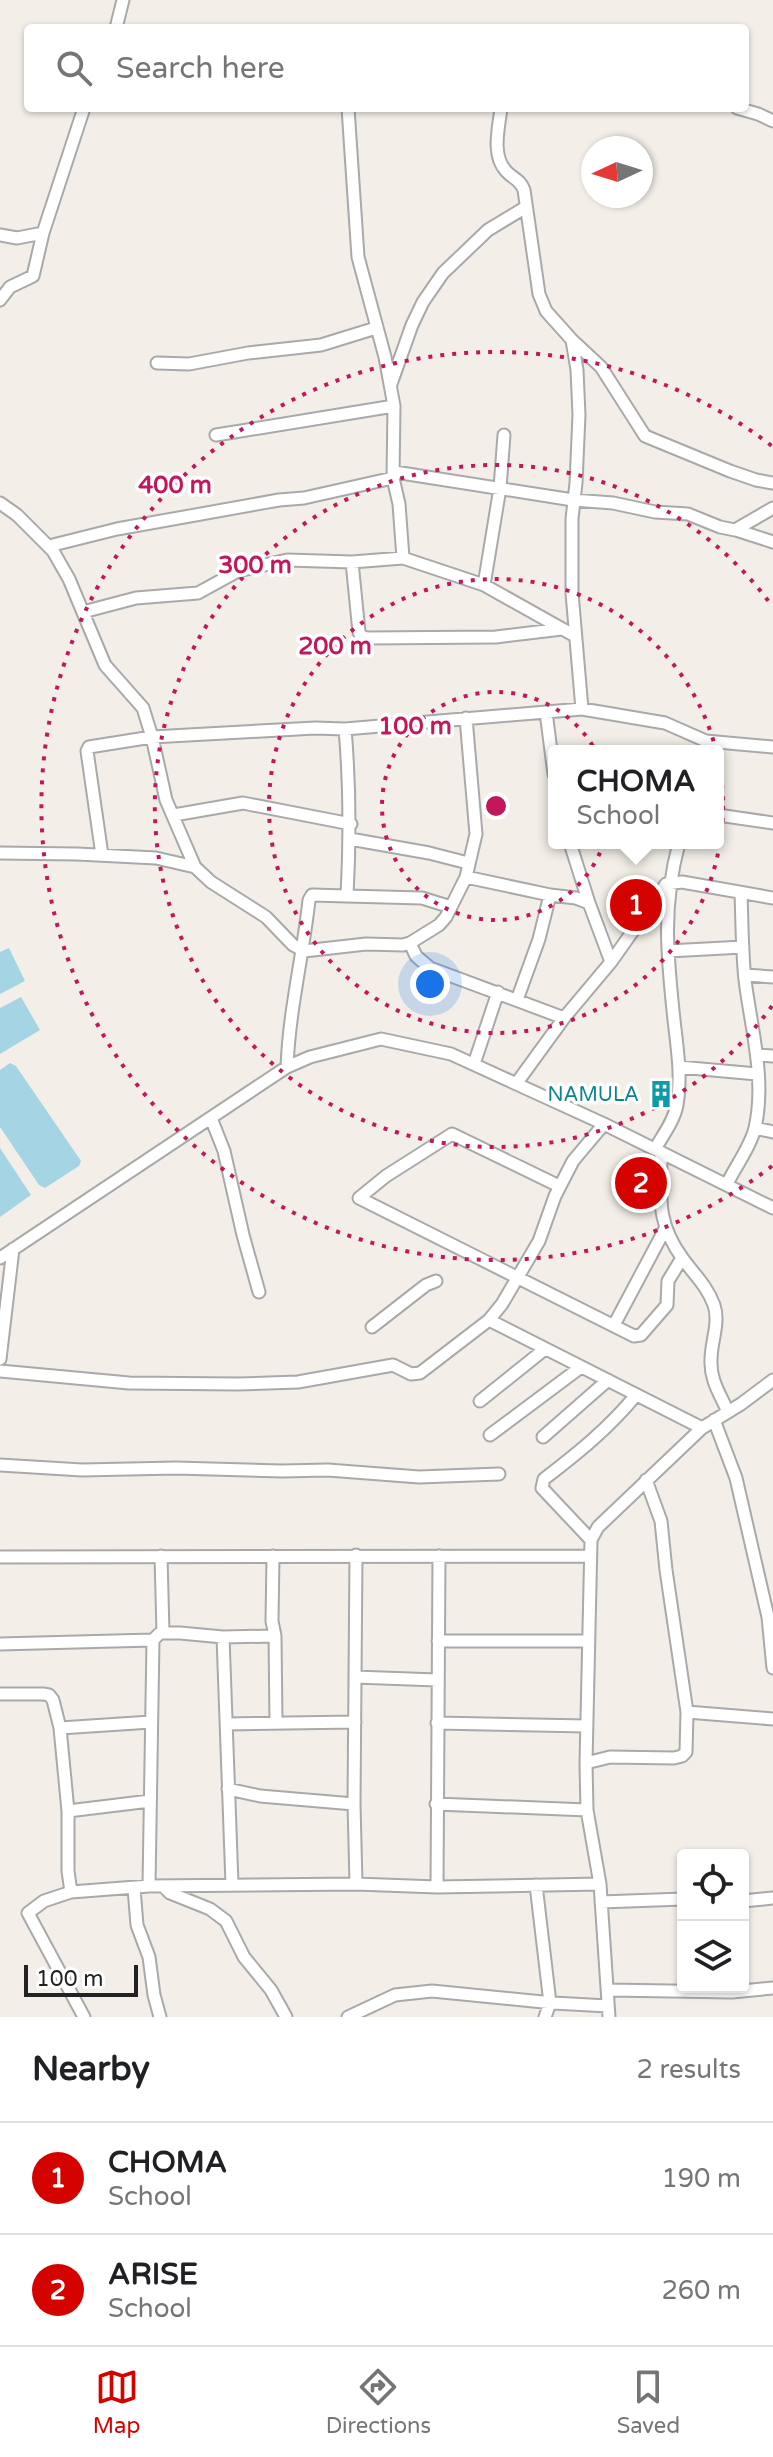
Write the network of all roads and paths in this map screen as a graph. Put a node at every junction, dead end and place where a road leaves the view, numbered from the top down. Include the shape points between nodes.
1 (123, 0) edge
2 (117, 24) edge
3 (749, 111) edge
4 (83, 112) edge
5 (348, 112) edge
6 (500, 112) edge
7 (773, 121) edge
8 (526, 207) junction
9 (43, 233) junction
10 (0, 235) edge
11 (0, 300) edge
12 (376, 328) junction
13 (572, 340) junction
14 (157, 363) dead end
15 (391, 384) junction
16 (394, 406) junction
17 (216, 435) dead end
18 (504, 435) dead end
19 (394, 475) junction
20 (773, 483) edge
21 (500, 488) junction
22 (573, 500) junction
23 (0, 503) edge
24 (773, 508) edge
25 (735, 530) junction
26 (773, 542) edge
27 (49, 546) junction
28 (403, 558) junction
29 (352, 562) junction
30 (484, 585) junction
31 (83, 612) junction
32 (562, 629) junction
33 (575, 636) junction
34 (582, 709) junction
35 (546, 712) junction
36 (466, 718) junction
37 (345, 729) junction
38 (152, 737) junction
39 (550, 745) edge
40 (704, 745) edge
41 (724, 746) edge
42 (773, 747) edge
43 (174, 815) junction
44 (724, 816) edge
45 (773, 823) edge
46 (351, 824) junction
47 (350, 839) junction
48 (572, 849) edge
49 (677, 849) edge
50 (0, 853) edge
51 (102, 855) junction
52 (468, 863) junction
53 (195, 867) junction
54 (466, 877) junction
55 (669, 882) junction
56 (741, 893) junction
57 (550, 895) junction
58 (347, 896) junction
59 (773, 898) edge
60 (589, 903) junction
61 (451, 907) junction
62 (410, 943) junction
63 (743, 947) junction
64 (304, 951) junction
65 (668, 951) junction
66 (611, 962) junction
67 (745, 975) junction
68 (773, 977) edge
69 (498, 992) junction
70 (517, 1000) junction
71 (564, 1018) junction
72 (758, 1055) junction
73 (773, 1056) edge
74 (474, 1064) junction
75 (287, 1067) junction
76 (679, 1067) junction
77 (757, 1074) junction
78 (516, 1084) junction
79 (211, 1118) junction
80 (604, 1124) junction
81 (755, 1128) junction
82 (773, 1132) edge
83 (658, 1150) junction
84 (727, 1184) junction
85 (559, 1186) junction
86 (773, 1208) edge
87 (665, 1229) junction
88 (13, 1249) junction
89 (0, 1258) edge
90 (682, 1258) junction
91 (518, 1279) junction
92 (436, 1281) dead end
93 (259, 1292) dead end
94 (489, 1320) junction
95 (614, 1325) junction
96 (372, 1327) dead end
97 (545, 1349) junction
98 (0, 1359) edge
99 (581, 1367) junction
100 (0, 1371) edge
101 (608, 1380) junction
102 (773, 1380) edge
103 (636, 1395) junction
104 (480, 1401) dead end
105 (728, 1412) junction
106 (714, 1420) junction
107 (702, 1428) junction
108 (490, 1435) dead end
109 (543, 1437) dead end
110 (0, 1465) edge
111 (499, 1474) dead end
112 (646, 1480) junction
113 (591, 1540) junction
114 (356, 1555) junction
115 (161, 1556) junction
116 (273, 1556) junction
117 (439, 1556) junction
118 (590, 1556) junction
119 (0, 1557) edge
120 (275, 1636) junction
121 (158, 1637) junction
122 (223, 1637) junction
123 (438, 1641) junction
124 (588, 1641) junction
125 (0, 1644) edge
126 (773, 1668) edge
127 (355, 1677) junction
128 (437, 1680) junction
129 (0, 1694) edge
130 (687, 1712) junction
131 (773, 1719) edge
132 (151, 1722) junction
133 (276, 1722) junction
134 (355, 1722) junction
135 (437, 1723) junction
136 (226, 1724) junction
137 (587, 1726) junction
138 (60, 1728) junction
139 (586, 1763) junction
140 (228, 1789) junction
141 (150, 1801) junction
142 (354, 1804) junction
143 (436, 1804) junction
144 (587, 1810) junction
145 (68, 1811) junction
146 (232, 1884) junction
147 (360, 1884) junction
148 (600, 1884) junction
149 (536, 1885) junction
150 (149, 1886) junction
151 (162, 1886) junction
152 (437, 1887) junction
153 (134, 1888) junction
154 (71, 1892) junction
155 (773, 1898) edge
156 (677, 1899) edge
157 (749, 1900) edge
158 (601, 1902) junction
159 (773, 1988) edge
160 (608, 1990) junction
161 (550, 2003) junction
162 (609, 2012) edge
163 (84, 2017) edge
164 (160, 2017) edge
165 (286, 2017) edge
166 (348, 2017) edge
167 (545, 2017) edge

1 - 2 street
3 - 7 street
4 - 9 street
5 - 12 street via 358,257
6 - 8 street via 499,159 521,183
8 - 13 street via 542,303
8 - 15 street via 488,230 443,273 412,325
9 - 10 street
9 - 11 street via 33,276 10,287
12 - 14 street via 321,345 189,364
12 - 15 street
13 - 20 street via 601,367 645,436
13 - 22 street via 579,415
15 - 16 street
16 - 17 street
16 - 19 street
18 - 21 street
19 - 21 street
19 - 27 street via 304,498 117,529
19 - 28 street
21 - 22 street
21 - 30 street
22 - 25 street via 688,514
22 - 33 street
23 - 27 street
24 - 25 street
25 - 26 street
27 - 31 street
28 - 29 street
28 - 30 street
29 - 31 street via 266,563 224,577 198,593 136,598
29 - 32 street via 359,632 367,638 496,637
30 - 32 street
31 - 38 street via 105,665 143,708
32 - 33 street
33 - 34 street
34 - 35 street
34 - 40 street via 665,723
35 - 36 street
35 - 39 street
36 - 37 street
36 - 52 street via 476,834
37 - 38 street
37 - 46 street
38 - 43 street
38 - 51 street via 87,749
41 - 42 street
43 - 46 street via 254,804
43 - 53 street
44 - 45 street
46 - 47 street
47 - 52 street
47 - 58 street
48 - 60 street
49 - 55 street
50 - 51 street
51 - 53 street
52 - 54 street
53 - 64 street
54 - 57 street
54 - 61 street
55 - 56 street
55 - 65 street
55 - 66 street
56 - 59 street
56 - 63 street
57 - 60 street
57 - 70 street
58 - 61 street via 422,898
58 - 64 street via 312,895
60 - 66 street
61 - 62 street via 439,925
62 - 64 street
62 - 69 street via 430,968
63 - 65 street
63 - 67 street
64 - 75 street
65 - 76 street
66 - 71 street
67 - 68 street
67 - 72 street
69 - 70 street
69 - 74 street
70 - 71 street
71 - 78 street
72 - 73 street
72 - 77 street
74 - 75 street via 381,1039
74 - 78 street
75 - 79 street
76 - 77 street
76 - 83 street via 677,1108
77 - 81 street
78 - 80 street
79 - 88 street
79 - 93 street
80 - 83 street
80 - 85 street
81 - 82 street
81 - 84 street
83 - 84 street
83 - 87 street
84 - 86 street
85 - 91 street
85 - 91 street via 448,1134 359,1198
87 - 90 street
87 - 95 street
88 - 89 street
88 - 98 street
90 - 95 street via 668,1281 667,1305 641,1335
90 - 105 street via 714,1305 711,1374
91 - 94 street
91 - 95 street
92 - 96 street
94 - 97 street
94 - 100 street via 415,1374 393,1365 298,1382 207,1384
97 - 99 street
97 - 104 street
99 - 101 street
99 - 108 street
101 - 103 street
101 - 109 street
102 - 105 street
103 - 107 street
103 - 113 street via 542,1484
105 - 106 street
106 - 107 street
106 - 126 street via 736,1478 768,1617
107 - 112 street
110 - 111 street via 328,1470 419,1477
112 - 113 street
112 - 130 street via 661,1521
113 - 118 street
114 - 116 street
114 - 117 street
114 - 127 street
115 - 116 street
115 - 119 street
115 - 121 street
116 - 120 street
117 - 118 street
117 - 123 street
118 - 124 street
120 - 122 street
120 - 133 street
121 - 122 street
121 - 125 street
121 - 132 street
122 - 136 street
123 - 124 street
123 - 128 street
124 - 137 street
127 - 128 street
127 - 134 street
128 - 135 street
129 - 138 street via 49,1695
130 - 131 street
130 - 139 street via 682,1756 610,1757
132 - 138 street
132 - 141 street
133 - 134 street
133 - 136 street
134 - 142 street
135 - 137 street
135 - 143 street
136 - 140 street
137 - 139 street
138 - 145 street
139 - 144 street
140 - 142 street
140 - 146 street
141 - 145 street
141 - 150 street
142 - 147 street
143 - 144 street
143 - 152 street
144 - 148 street
145 - 154 street
146 - 147 street
146 - 151 street
147 - 152 street
148 - 149 street
148 - 158 street
149 - 152 street
149 - 161 street
150 - 151 street
150 - 153 street
151 - 165 street via 226,1921
153 - 154 street
153 - 164 street via 137,1925
154 - 163 street via 28,1913
155 - 157 street
156 - 158 street
158 - 160 street
159 - 160 street
160 - 162 street
161 - 162 street
161 - 166 street via 424,1991 395,1995
161 - 167 street

